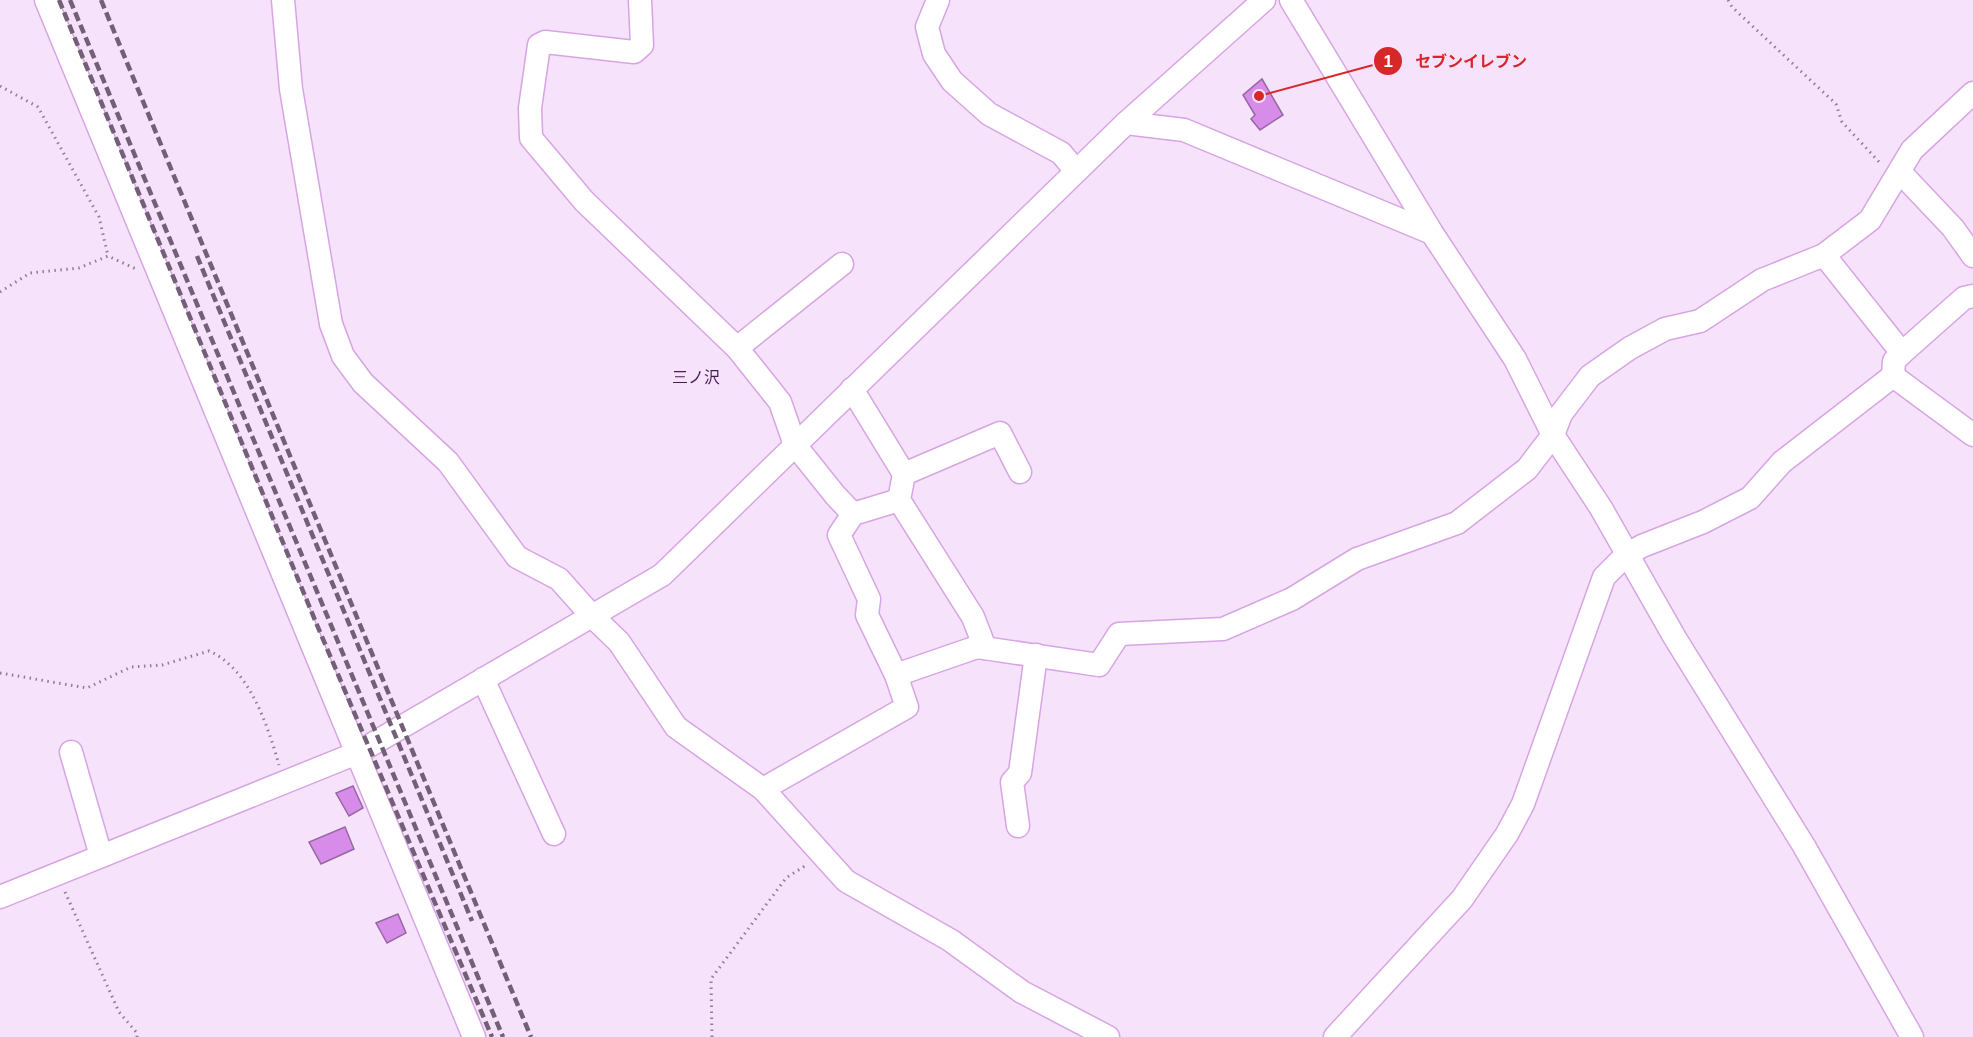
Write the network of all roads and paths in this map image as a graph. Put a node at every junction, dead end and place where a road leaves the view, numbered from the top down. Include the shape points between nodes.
1 (46, 0) edge
2 (283, 0) edge
3 (640, 0) edge
4 (938, 0) edge
5 (1264, 0) edge
6 (1291, 0) edge
7 (1728, 0) edge
8 (0, 86) edge
9 (1973, 93) edge
10 (1125, 123) junction
11 (1076, 171) junction
12 (1898, 175) junction
13 (1432, 233) junction
14 (1824, 255) junction
15 (108, 256) junction
16 (1973, 256) edge
17 (842, 264) dead end
18 (160, 279) junction
19 (0, 292) edge
20 (1973, 296) edge
21 (737, 348) junction
22 (1902, 353) junction
23 (1893, 376) junction
24 (852, 389) junction
25 (1553, 435) junction
26 (1973, 435) edge
27 (795, 445) junction
28 (1020, 472) dead end
29 (904, 474) junction
30 (899, 501) junction
31 (853, 514) junction
32 (1626, 555) junction
33 (591, 615) junction
34 (985, 648) junction
35 (1036, 656) junction
36 (0, 673) edge
37 (896, 675) junction
38 (483, 679) junction
39 (71, 752) dead end
40 (357, 753) junction
41 (284, 784) junction
42 (763, 789) junction
43 (1018, 826) dead end
44 (554, 834) dead end
45 (822, 855) junction
46 (101, 856) junction
47 (57, 874) junction
48 (0, 897) edge
49 (137, 1037) edge
50 (474, 1037) edge
51 (712, 1037) edge
52 (1108, 1037) edge
53 (1335, 1037) edge
54 (1912, 1037) edge

1 - 18 street
2 - 33 street via 293,101 331,324 343,356 363,383 448,462 518,557 560,579
3 - 21 street via 639,50 545,42 539,45 530,108 531,138 584,201
4 - 11 street via 927,27 934,54 952,81 989,114 1061,153
5 - 10 street
6 - 13 street
7 - 12 path via 1836,104 1842,122
8 - 15 path via 38,107 99,217
9 - 12 street via 1912,150
10 - 11 street
10 - 13 street via 1184,130
11 - 24 street
12 - 14 street via 1870,220
12 - 16 street via 1953,228
13 - 25 street via 1515,359
14 - 22 street
14 - 25 street via 1762,280 1700,321 1665,329 1630,348 1590,376 1561,414
15 - 18 path
15 - 19 path via 79,268 30,273
17 - 21 street
18 - 40 street
20 - 22 street via 1964,298
21 - 27 street via 780,402
22 - 23 street via 1894,361
23 - 26 street
23 - 32 street via 1782,462 1750,498
24 - 27 street
24 - 29 street
25 - 32 street via 1601,508
25 - 35 street via 1527,470 1457,523 1357,559 1292,599 1223,629 1119,634 1099,665
27 - 31 street
27 - 33 street via 662,575
28 - 29 street via 1000,433
29 - 30 street
30 - 31 street
30 - 34 street via 973,617
31 - 37 street via 839,535 869,599 867,615
32 - 53 street via 1604,577 1523,804 1507,834 1462,899
32 - 54 street via 1804,846
33 - 38 street
33 - 42 street via 619,642 676,727
34 - 35 street
34 - 37 street via 977,646
35 - 43 street via 1020,773 1012,782
36 - 41 path via 87,688 131,667 162,665 209,651 225,659 268,723
37 - 42 street via 907,707
38 - 40 street
38 - 44 street
39 - 46 street
40 - 41 street
40 - 50 street
41 - 46 street
42 - 45 street
45 - 51 path via 786,878 711,979
45 - 52 street via 846,881 950,940 1022,992
46 - 47 street
47 - 48 street
47 - 49 path via 119,1012

